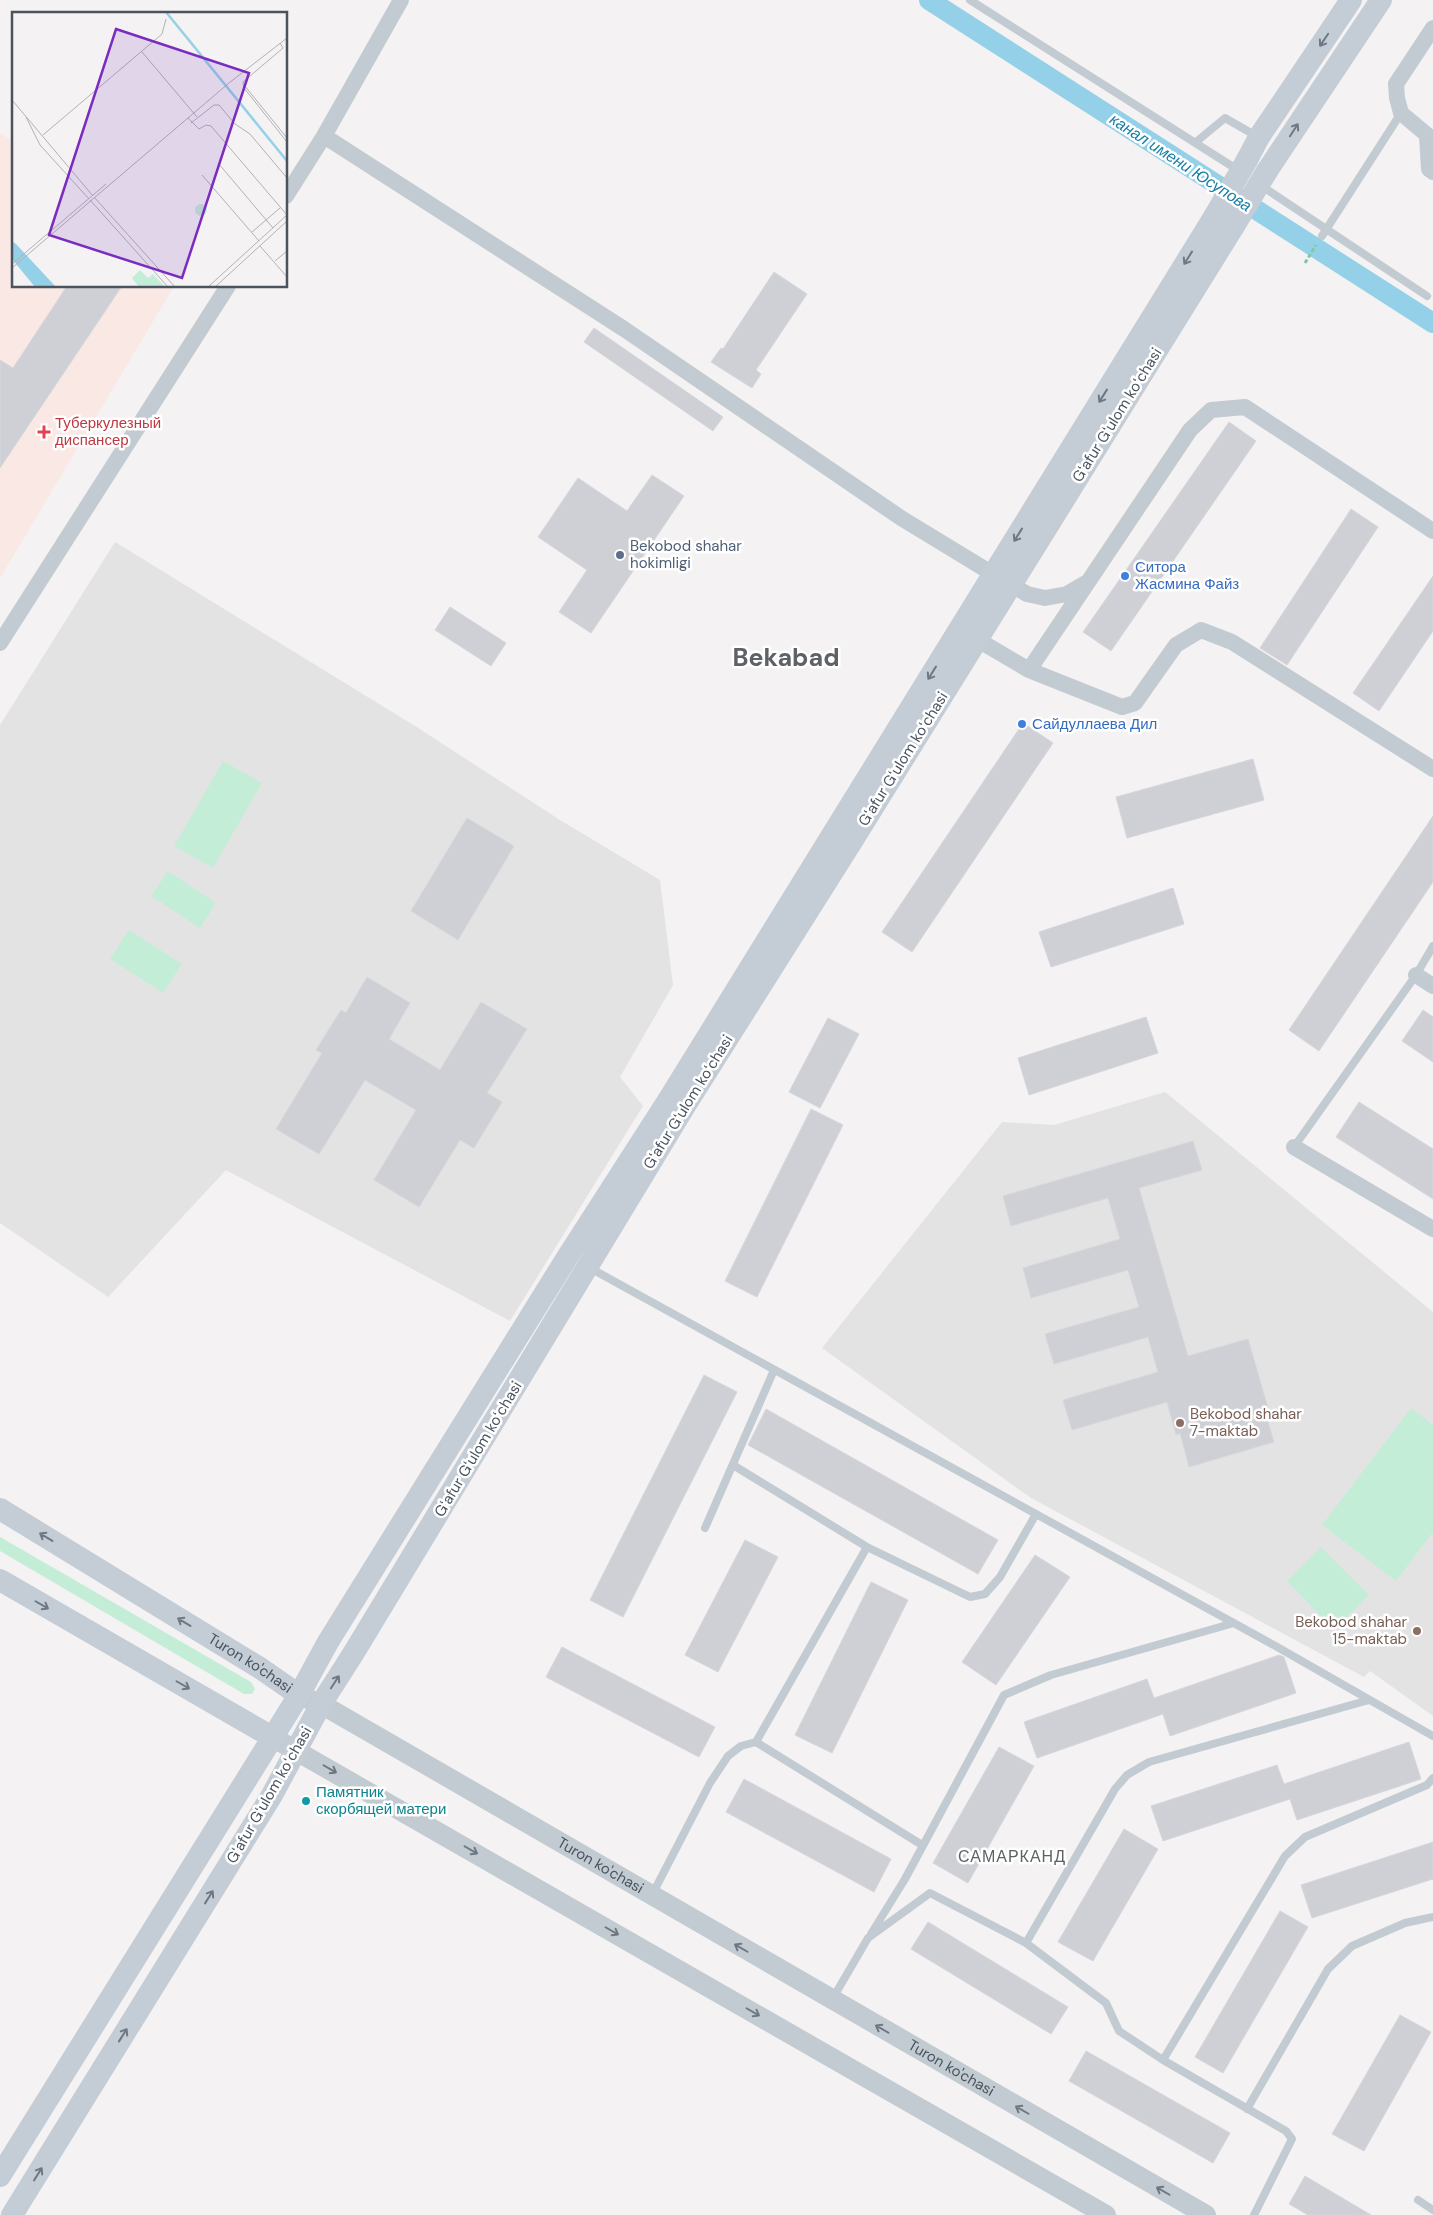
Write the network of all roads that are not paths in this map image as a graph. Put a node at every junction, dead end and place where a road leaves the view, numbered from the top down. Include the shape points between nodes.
1 (401, 0) edge
2 (970, 0) edge
3 (1351, 0) edge
4 (1381, 0) edge
5 (1433, 28) edge
6 (1401, 113) junction
7 (324, 136) junction
8 (1259, 137) junction
9 (1430, 138) edge
10 (1196, 142) junction
11 (1254, 172) junction
12 (1433, 172) edge
13 (288, 193) edge
14 (1327, 229) junction
15 (1322, 236) road end
16 (227, 288) edge
17 (1427, 296) dead end
18 (1433, 531) edge
19 (1003, 580) junction
20 (1086, 583) junction
21 (978, 640) junction
22 (0, 643) edge
23 (1029, 670) junction
24 (1433, 769) edge
25 (1433, 946) edge
26 (1416, 975) junction
27 (1433, 986) edge
28 (676, 1104) junction
29 (1294, 1147) joint
30 (1433, 1229) edge
31 (588, 1267) junction
32 (774, 1370) junction
33 (733, 1465) junction
34 (0, 1509) edge
35 (1036, 1514) junction
36 (706, 1528) dead end
37 (867, 1547) junction
38 (0, 1580) edge
39 (1234, 1623) junction
40 (299, 1695) junction
41 (1369, 1700) junction
42 (321, 1704) junction
43 (1433, 1736) edge
44 (272, 1737) junction
45 (756, 1742) junction
46 (296, 1750) junction
47 (1433, 1778) edge
48 (922, 1845) junction
49 (651, 1896) junction
50 (1433, 1917) edge
51 (868, 1938) junction
52 (1026, 1943) junction
53 (832, 2000) junction
54 (1163, 2060) junction
55 (1248, 2109) junction
56 (0, 2176) edge
57 (1418, 2200) dead end
58 (1433, 2210) edge
59 (12, 2215) edge
60 (1106, 2215) edge
61 (1206, 2215) edge
62 (1254, 2215) edge

1 - 7 street
2 - 10 lane
3 -> 8 main road, Gʻafur Gʻulom koʻchasi
11 -> 4 main road, Gʻafur Gʻulom koʻchasi
5 - 6 street via 1396,84
6 - 9 street
6 - 14 lane
7 - 13 street
7 - 19 street via 624,329 901,518
8 - 10 lane via 1225,118
8 - 11 main road, Gʻafur Gʻulom koʻchasi
9 - 12 street via 1429,169
10 - 11 lane
11 - 14 lane
11 -> 19 main road, Gʻafur Gʻulom koʻchasi, bridge via 1214,216
11 - 19 main road, Gʻafur Gʻulom koʻchasi, bridge via 1234,226
14 - 15 lane
14 - 17 lane
16 - 22 street
18 - 20 street via 1246,406 1211,410 1190,430
19 - 20 street via 1027,594 1045,598 1066,594
19 - 21 main road, Gʻafur Gʻulom koʻchasi
19 -> 28 main road, Gʻafur Gʻulom koʻchasi
20 - 23 street
21 - 23 street
21 - 28 main road, Gʻafur Gʻulom koʻchasi
23 - 24 street via 1122,707 1135,703 1176,645 1201,630 1232,642
25 - 26 lane
26 - 27 street
26 - 29 lane
28 - 31 main road, Gʻafur Gʻulom koʻchasi
28 - 40 main road, Gʻafur Gʻulom koʻchasi via 568,1256 354,1600
29 - 30 street
31 - 32 lane
42 -> 31 main road, Gʻafur Gʻulom koʻchasi
32 - 33 lane
32 - 35 lane
33 - 36 lane
33 - 37 lane
40 -> 34 main road, Turon ko'chasi
35 - 37 lane via 1000,1577 985,1594 970,1597
35 - 39 lane
37 - 45 lane
38 -> 44 main road
39 - 41 lane
39 - 48 lane via 1051,1675 1004,1695
40 - 42 street, Turon ko'chasi
40 - 44 main road, Gʻafur Gʻulom koʻchasi
41 - 43 lane
41 - 52 lane via 1149,1762 1127,1775 1115,1789
42 - 46 main road, Gʻafur Gʻulom koʻchasi
42 - 49 street, Turon ko'chasi
44 - 46 street
44 - 56 main road, Gʻafur Gʻulom koʻchasi
45 - 48 lane
45 - 49 lane via 740,1746 728,1756 710,1783
59 -> 46 main road, Gʻafur Gʻulom koʻchasi via 272,1795
46 -> 60 street
47 - 54 lane via 1427,1785 1305,1837 1285,1856
48 - 51 lane
53 -> 49 street, Turon ko'chasi
50 - 55 lane via 1405,1923 1352,1946 1328,1969
51 - 52 lane via 930,1893
51 - 53 lane
52 - 54 lane via 1106,2002 1119,2032
61 -> 53 street, Turon ko'chasi
54 - 55 lane
55 - 62 lane via 1286,2131 1292,2139
57 - 58 lane

